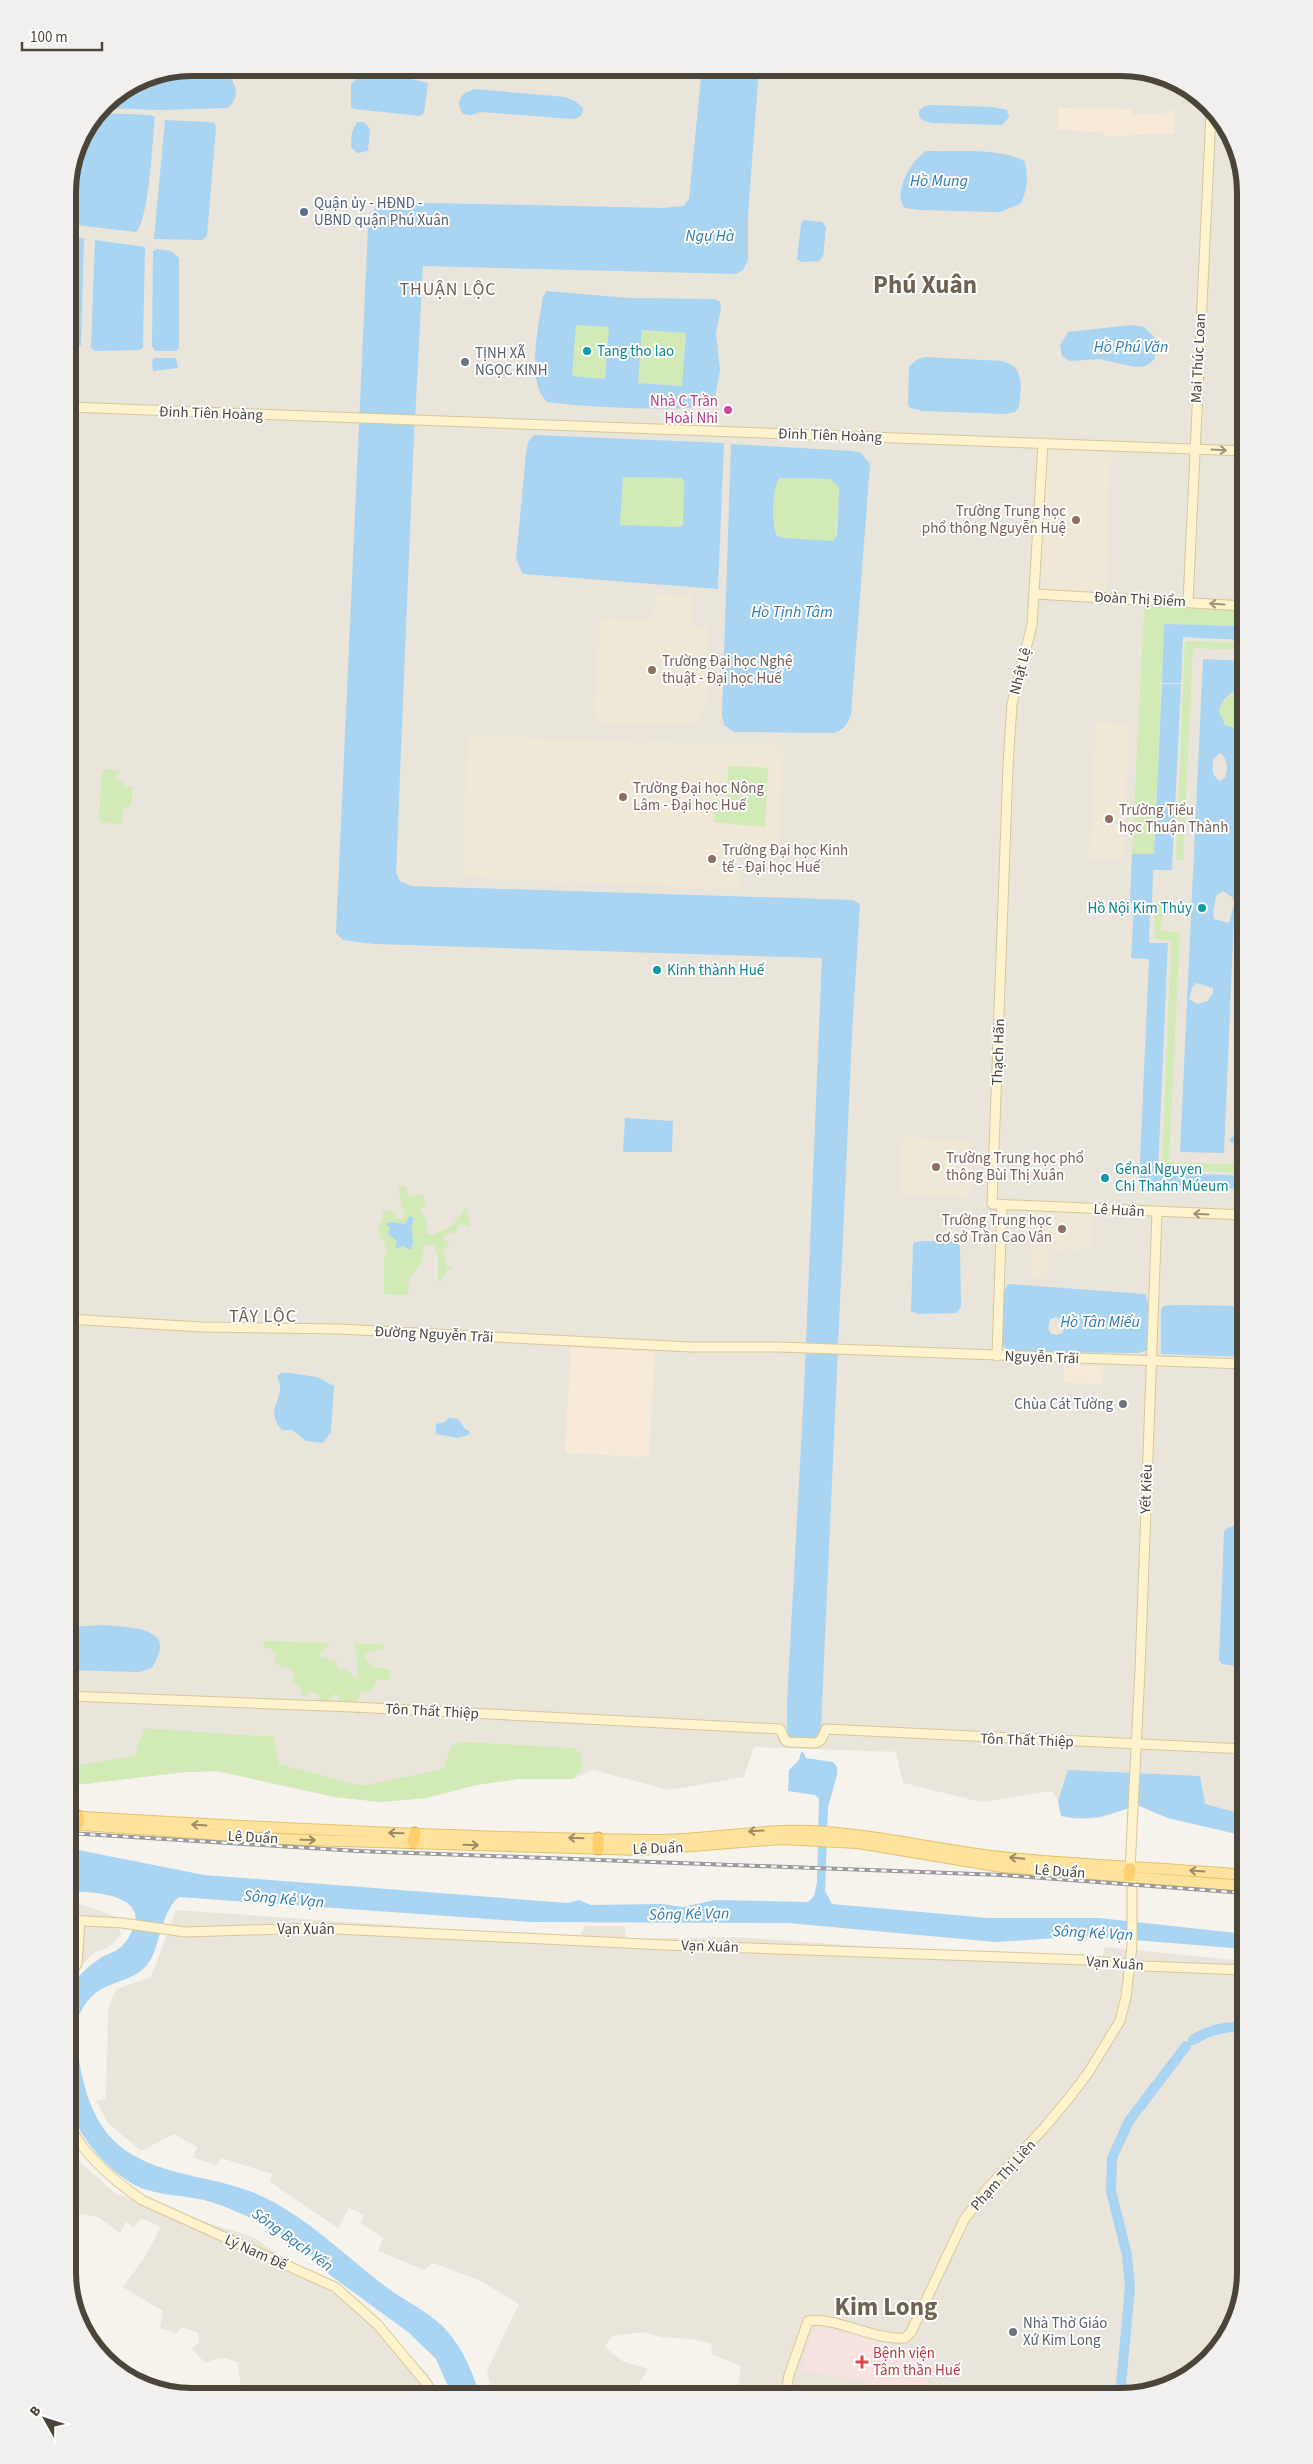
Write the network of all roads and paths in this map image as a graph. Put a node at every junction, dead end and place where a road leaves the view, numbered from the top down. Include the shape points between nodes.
1 (1211, 120) edge
2 (76, 408) edge
3 (1043, 443) junction
4 (1193, 449) junction
5 (1237, 450) edge
6 (1035, 594) junction
7 (1188, 602) junction
8 (1237, 605) edge
9 (1003, 900) joint
10 (992, 1204) joint
11 (1002, 1205) junction
12 (1157, 1212) junction
13 (1237, 1215) edge
14 (76, 1319) edge
15 (838, 1349) joint
16 (997, 1356) junction
17 (1151, 1362) junction
18 (1237, 1364) edge
19 (76, 1696) edge
20 (1137, 1744) junction
21 (1237, 1749) edge
22 (76, 1820) edge
23 (1129, 1873) junction
24 (1237, 1875) edge
25 (1237, 1885) edge
26 (76, 1921) edge
27 (80, 1921) junction
28 (1130, 1964) junction
29 (76, 1966) edge
30 (1237, 1970) edge
31 (76, 2138) edge
32 (429, 2388) edge
33 (787, 2388) edge

1 - 4 street, Mai Thúc Loan
2 - 3 street, Đinh Tiên Hoàng
3 - 4 street, Đinh Tiên Hoàng
3 - 6 street, Nhật Lệ
4 -> 5 street, Đinh Tiên Hoàng
4 - 7 street, Mai Thúc Loan
6 - 7 street, Đoàn Thị Điểm
6 - 9 street, Nhật Lệ via 1032,625 1012,704
8 -> 7 street, Đoàn Thị Điểm
9 - 10 street, Thạch Hãn
10 - 11 street, Lê Huân
11 - 12 street, Lê Huân
11 - 16 street
13 -> 12 street, Lê Huân
12 - 17 street, Yết Kiêu
14 - 15 street, Đường Nguyễn Trãi via 691,1347
15 - 16 street, Nguyễn Trãi
16 - 17 street, Nguyễn Trãi
17 - 18 street, Nguyễn Trãi
17 - 20 street, Yết Kiêu
19 - 20 street, Tôn Thất Thiệp via 754,1727 780,1729 788,1742 816,1743 826,1730
20 - 21 street, Tôn Thất Thiệp
20 - 23 street, Yết Kiêu
22 - 23 main road, Lê Duẩn via 598,1844 660,1850 804,1836 871,1836 989,1861
24 -> 23 main road, Lê Duẩn
23 - 25 main road, Lê Duẩn
23 - 28 street, Phạm Thị Liên via 1133,1915
26 - 27 street
27 - 28 street, Vạn Xuân via 175,1931 316,1928
27 - 29 street
28 - 30 street, Vạn Xuân
28 - 33 street, Phạm Thị Liên via 1123,2009 1115,2029 1088,2073 1048,2124 987,2189 964,2220 911,2332 898,2339 808,2321
31 - 32 street, Lý Nam Đế via 92,2158 142,2200 335,2288 377,2324

